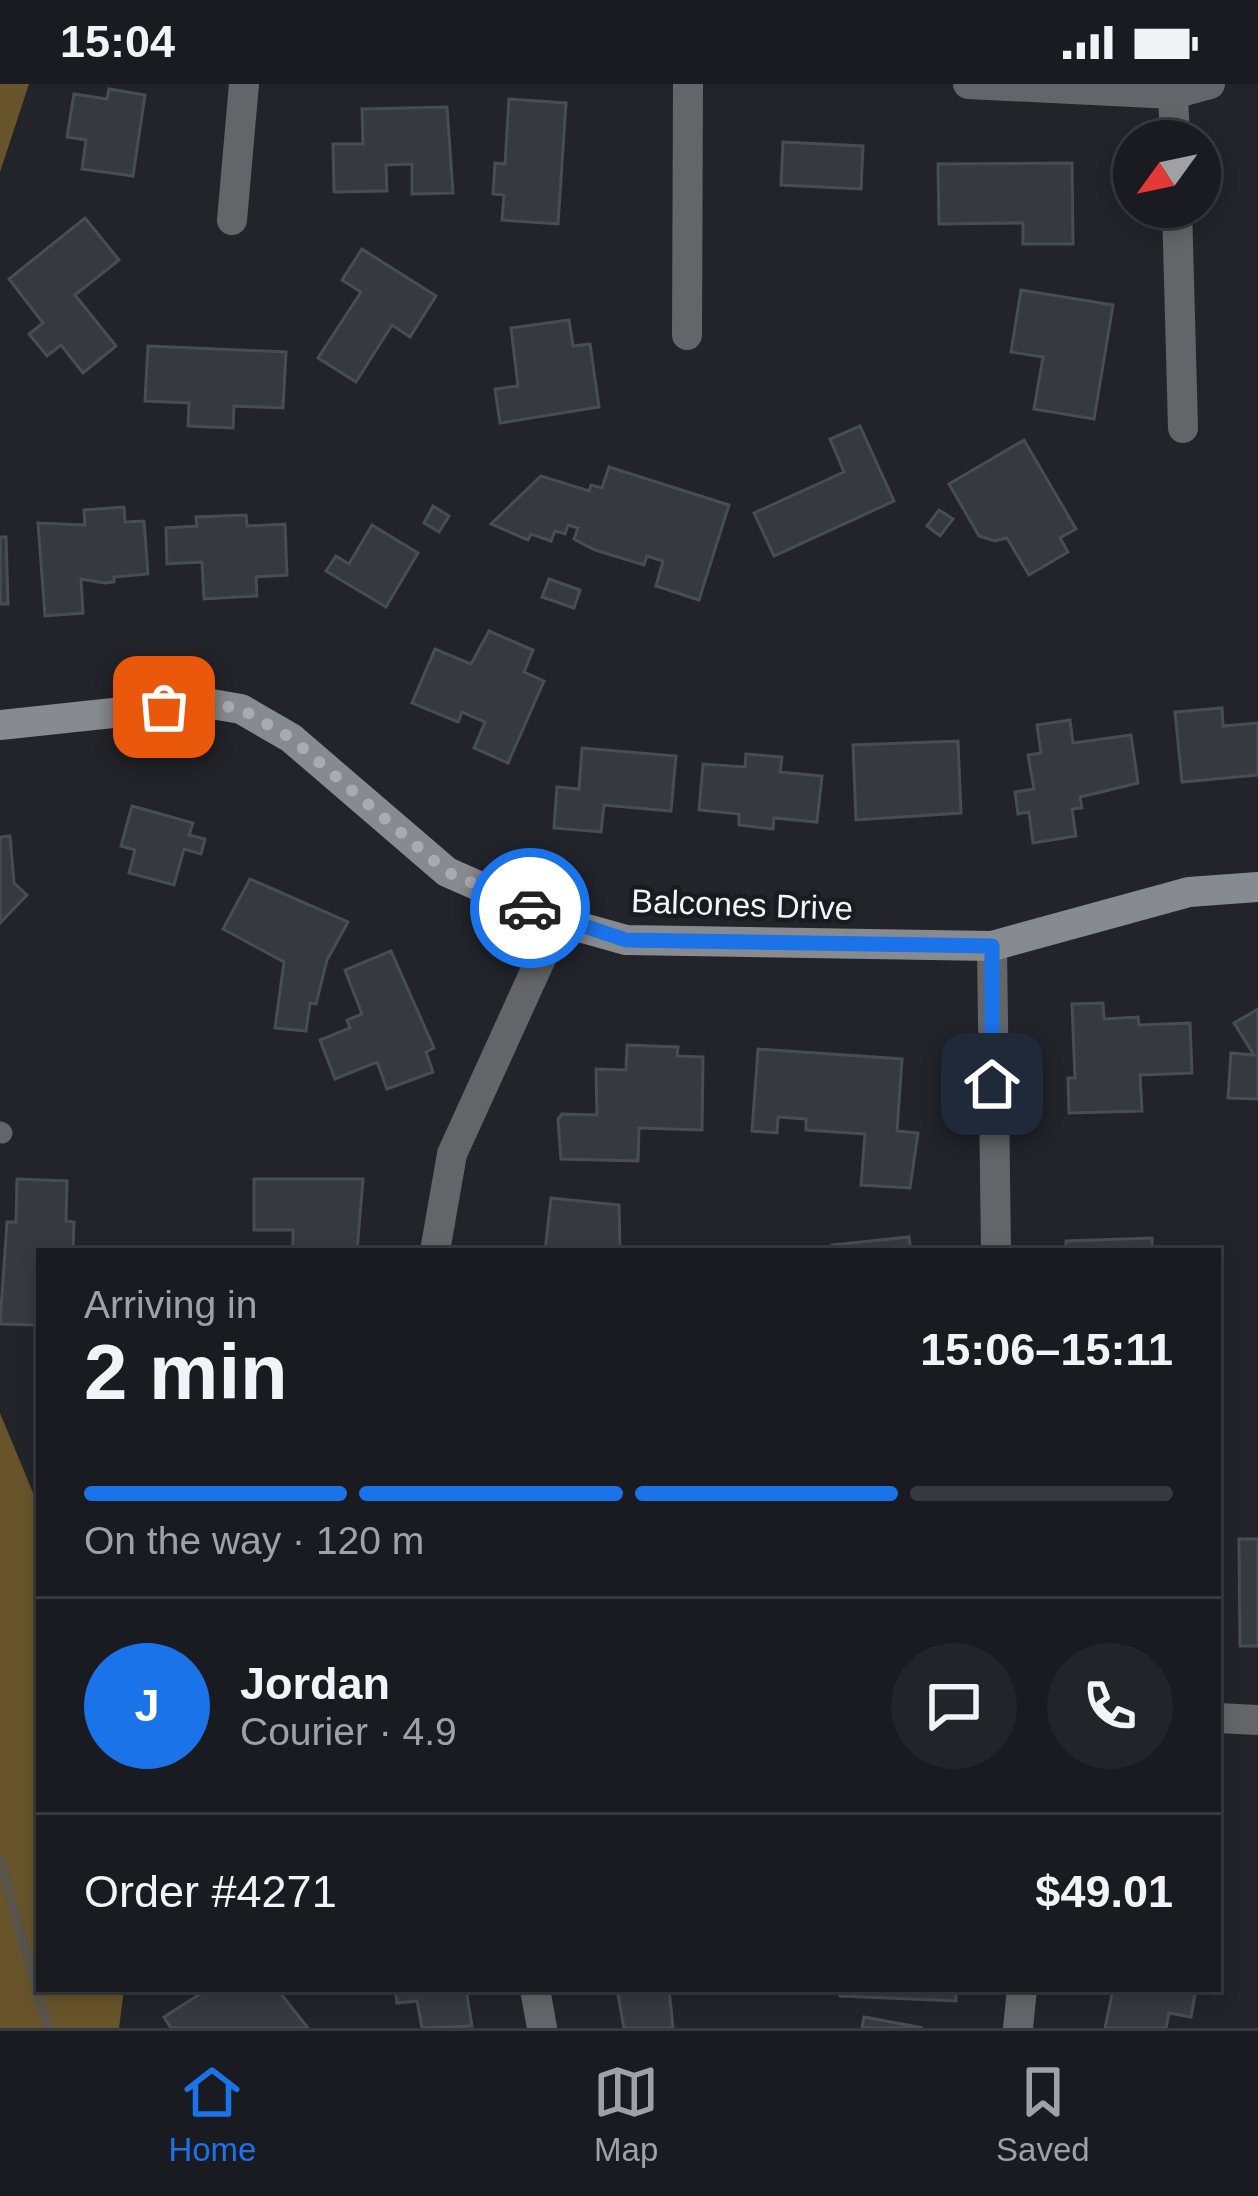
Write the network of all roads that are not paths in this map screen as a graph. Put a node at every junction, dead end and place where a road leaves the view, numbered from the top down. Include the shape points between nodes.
1 (244, 84) edge
2 (688, 84) edge
3 (968, 84) edge
4 (1210, 84) edge
5 (1173, 94) junction
6 (1174, 120) edge
7 (232, 220) dead end
8 (1178, 228) edge
9 (687, 335) dead end
10 (1183, 428) dead end
11 (0, 725) edge
12 (1258, 887) edge
13 (558, 921) junction
14 (992, 946) junction
15 (436, 1248) edge
16 (996, 1248) edge
17 (1221, 1718) edge
18 (1258, 1720) edge
19 (536, 1992) edge
20 (1022, 1992) edge
21 (542, 2028) edge
22 (1018, 2028) edge

1 - 7 street
2 - 9 street
3 - 5 street
4 - 5 street
5 - 6 street
8 - 10 street
11 - 13 street, Balcones Drive via 206,703 241,709 291,738 447,872
12 - 14 street, Balcones Drive via 1190,892
13 - 14 street, Balcones Drive via 626,940
13 - 15 street via 452,1154
14 - 16 street
17 - 18 street
19 - 21 street
20 - 22 street

